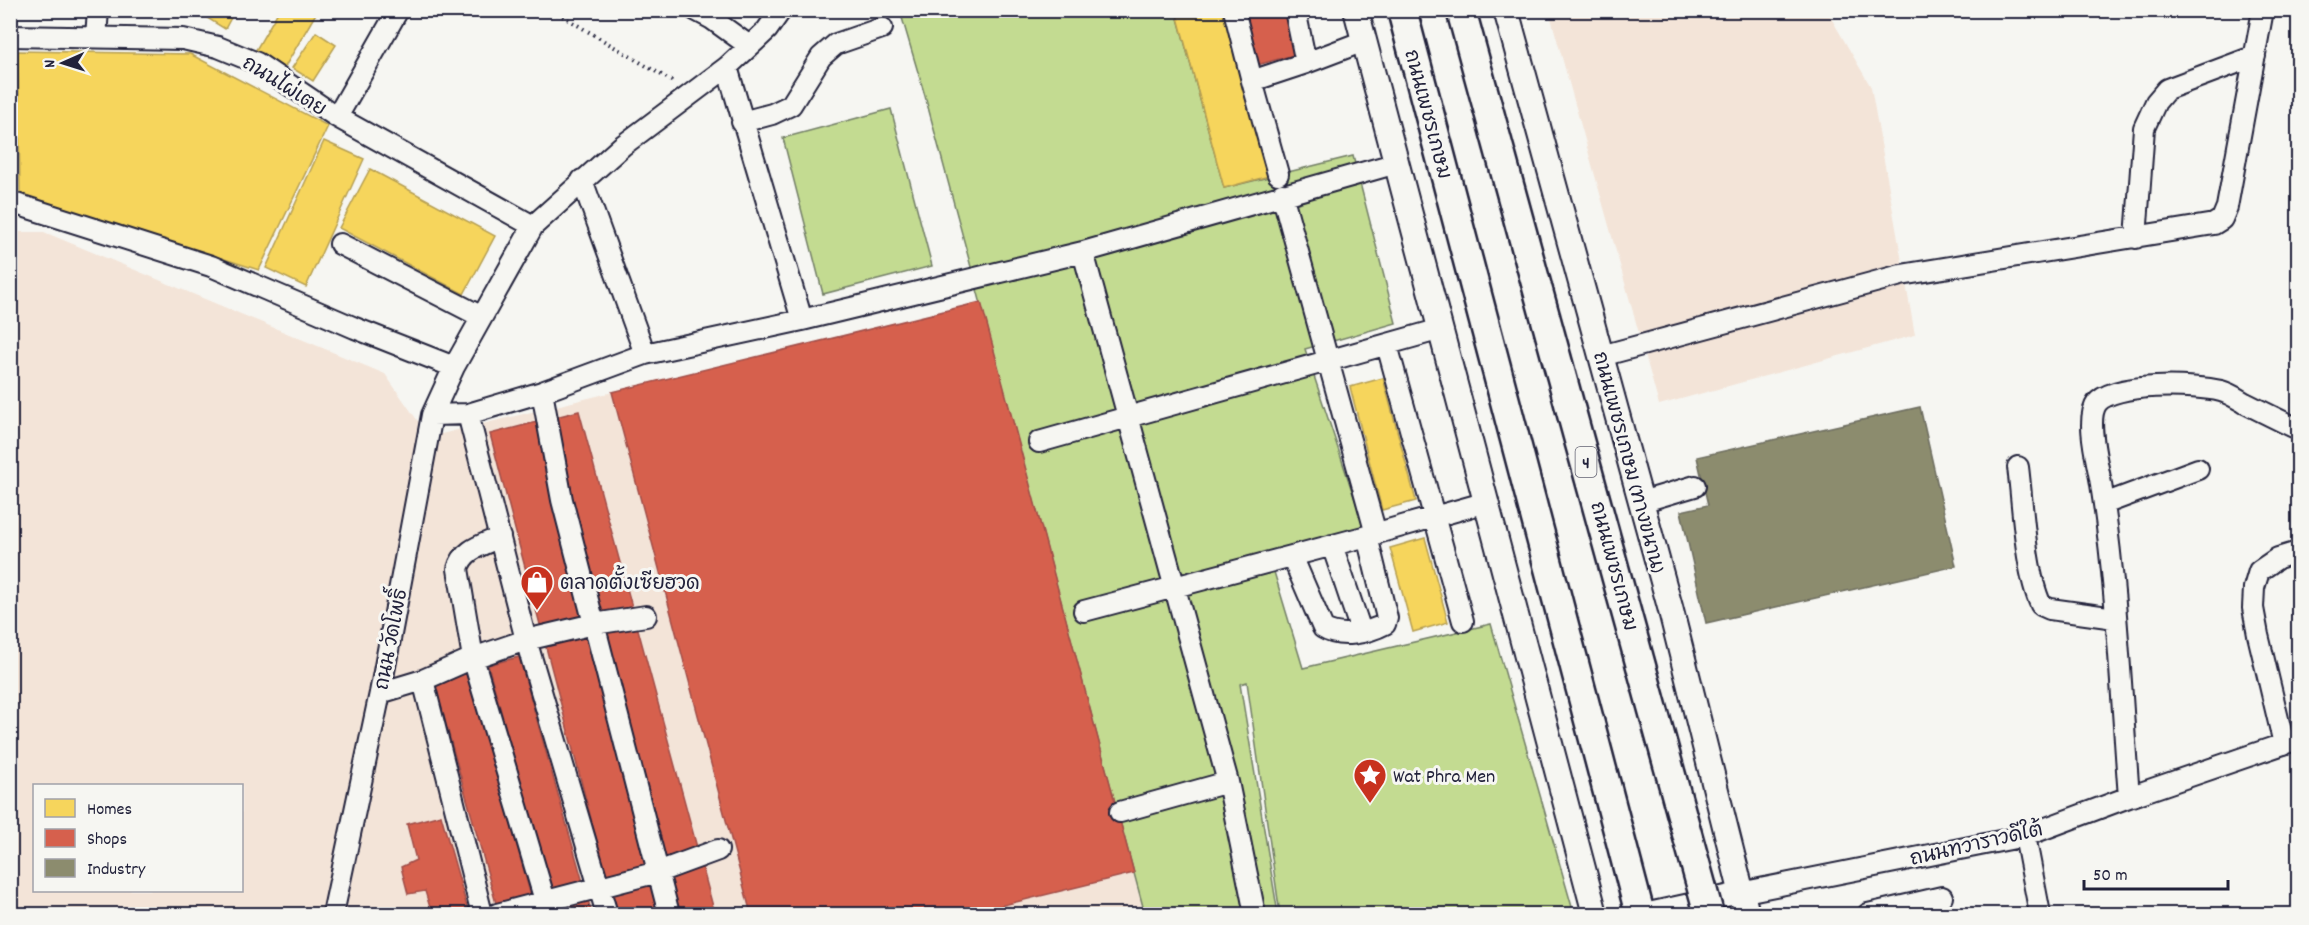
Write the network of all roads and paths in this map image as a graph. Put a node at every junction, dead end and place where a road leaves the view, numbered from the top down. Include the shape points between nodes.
1 (99, 10) edge
2 (398, 10) edge
3 (552, 10) edge
4 (695, 10) edge
5 (781, 10) edge
6 (1234, 10) edge
7 (1295, 10) edge
8 (1356, 10) edge
9 (1402, 10) edge
10 (1461, 10) edge
11 (1506, 10) edge
12 (2263, 10) edge
13 (882, 28) dead end
14 (10, 36) edge
15 (96, 37) junction
16 (1364, 41) junction
17 (748, 45) junction
18 (2255, 56) junction
19 (1306, 63) junction
20 (727, 68) junction
21 (1252, 81) junction
22 (691, 93) junction
23 (337, 117) junction
24 (741, 122) junction
25 (1396, 163) junction
26 (1278, 174) dead end
27 (582, 180) junction
28 (1282, 194) junction
29 (10, 202) edge
30 (533, 226) junction
31 (2136, 238) junction
32 (340, 244) dead end
33 (1083, 252) junction
34 (482, 317) junction
35 (802, 320) junction
36 (1442, 329) junction
37 (1387, 345) junction
38 (645, 354) junction
39 (1600, 356) junction
40 (1328, 361) junction
41 (454, 367) junction
42 (542, 392) junction
43 (468, 414) junction
44 (432, 415) junction
45 (1129, 417) junction
46 (2298, 429) edge
47 (1039, 442) dead end
48 (2018, 467) dead end
49 (2198, 469) dead end
50 (1695, 486) dead end
51 (1487, 502) junction
52 (1641, 502) junction
53 (2104, 504) junction
54 (1435, 517) junction
55 (1371, 535) junction
56 (500, 537) junction
57 (1332, 545) junction
58 (2298, 552) edge
59 (1292, 556) junction
60 (1175, 587) junction
61 (1084, 611) dead end
62 (646, 616) dead end
63 (2115, 618) junction
64 (1462, 621) dead end
65 (594, 624) junction
66 (1361, 631) junction
67 (526, 640) junction
68 (473, 658) junction
69 (423, 680) junction
70 (380, 693) junction
71 (2291, 742) edge
72 (1228, 782) junction
73 (2129, 797) junction
74 (1120, 812) dead end
75 (2025, 836) junction
76 (718, 850) dead end
77 (658, 872) junction
78 (600, 887) junction
79 (1942, 897) dead end
80 (1744, 904) edge
81 (548, 908) edge
82 (333, 915) edge
83 (482, 915) edge
84 (497, 915) edge
85 (607, 915) edge
86 (669, 915) edge
87 (1256, 915) edge
88 (1595, 915) edge
89 (1642, 915) edge
90 (1709, 915) edge
91 (1868, 915) edge
92 (2040, 915) edge

1 - 15 street
2 - 23 street
3 - 22 path
4 - 17 street
5 - 17 street via 767,30
6 - 21 street
7 - 19 street
8 - 16 main road
9 - 89 highway, ถนนเพชรเกษม
10 - 90 highway, ถนนเพชรเกษม / 4, bridge
11 - 39 main road, ถนนเพชรเกษม (ทางขนาน) / 4
12 - 18 street
13 - 24 street via 836,44 821,57 791,105
14 - 15 street, ถนนไผ่เตย
15 - 23 street, ถนนไผ่เตย via 183,39 218,47 257,63
16 - 19 street
16 - 25 main road
17 - 20 street
18 - 31 street via 2167,89 2156,102 2144,128
18 - 31 street via 2222,219 2214,224
19 - 21 street
20 - 22 street
20 - 24 street
21 - 26 street
22 - 27 street
23 - 30 street, ถนนไผ่เตย
24 - 35 street
25 - 28 street
25 - 36 main road
27 - 30 street
27 - 38 street
28 - 33 street
28 - 40 street
29 - 41 street via 211,266
30 - 34 street
31 - 39 street via 1901,276
32 - 34 street
33 - 35 street
33 - 45 street
34 - 41 street
35 - 38 street
36 - 37 street
36 - 51 main road
37 - 40 street
37 - 54 street
38 - 42 street
39 - 52 main road, ถนนเพชรเกษม (ทางขนาน) / 4
40 - 45 street
40 - 55 street
41 - 44 street, ถนน วัดโพธิ์
42 - 43 street
42 - 65 street via 562,500
43 - 44 street
43 - 56 street
44 - 70 street, ถนน วัดโพธิ์
45 - 47 street
45 - 60 street
46 - 53 street via 2222,391 2168,387 2109,394 2092,411
48 - 63 street via 2031,570 2041,605
49 - 53 street
50 - 52 street
51 - 54 street
51 - 88 main road
52 - 80 main road, ถนนเพชรเกษม (ทางขนาน) / 4
53 - 63 street
54 - 55 street
54 - 64 street
55 - 57 street
55 - 66 street via 1387,618 1379,627
56 - 67 street
56 - 68 street via 460,559 458,569
57 - 59 street
57 - 66 street
58 - 71 street via 2278,558 2259,571 2253,608
59 - 60 street
59 - 66 street via 1323,628 1344,635
60 - 61 street
60 - 72 street
62 - 65 street
63 - 73 street
65 - 67 street
65 - 77 street
67 - 68 street
67 - 78 street
68 - 69 street
68 - 81 street
69 - 70 street
69 - 83 street
70 - 82 street, ถนน วัดโพธิ์
71 - 73 street, ถนนทวาราวดีใต้
72 - 74 street
72 - 87 street
73 - 75 street, ถนนทวาราวดีใต้
75 - 80 street, ถนนทวาราวดีใต้
75 - 92 street
76 - 77 street
77 - 78 street
77 - 86 street
78 - 81 street
78 - 85 street
79 - 91 street
80 - 89 street, ถนนทวาราวดีใต้
81 - 84 street

